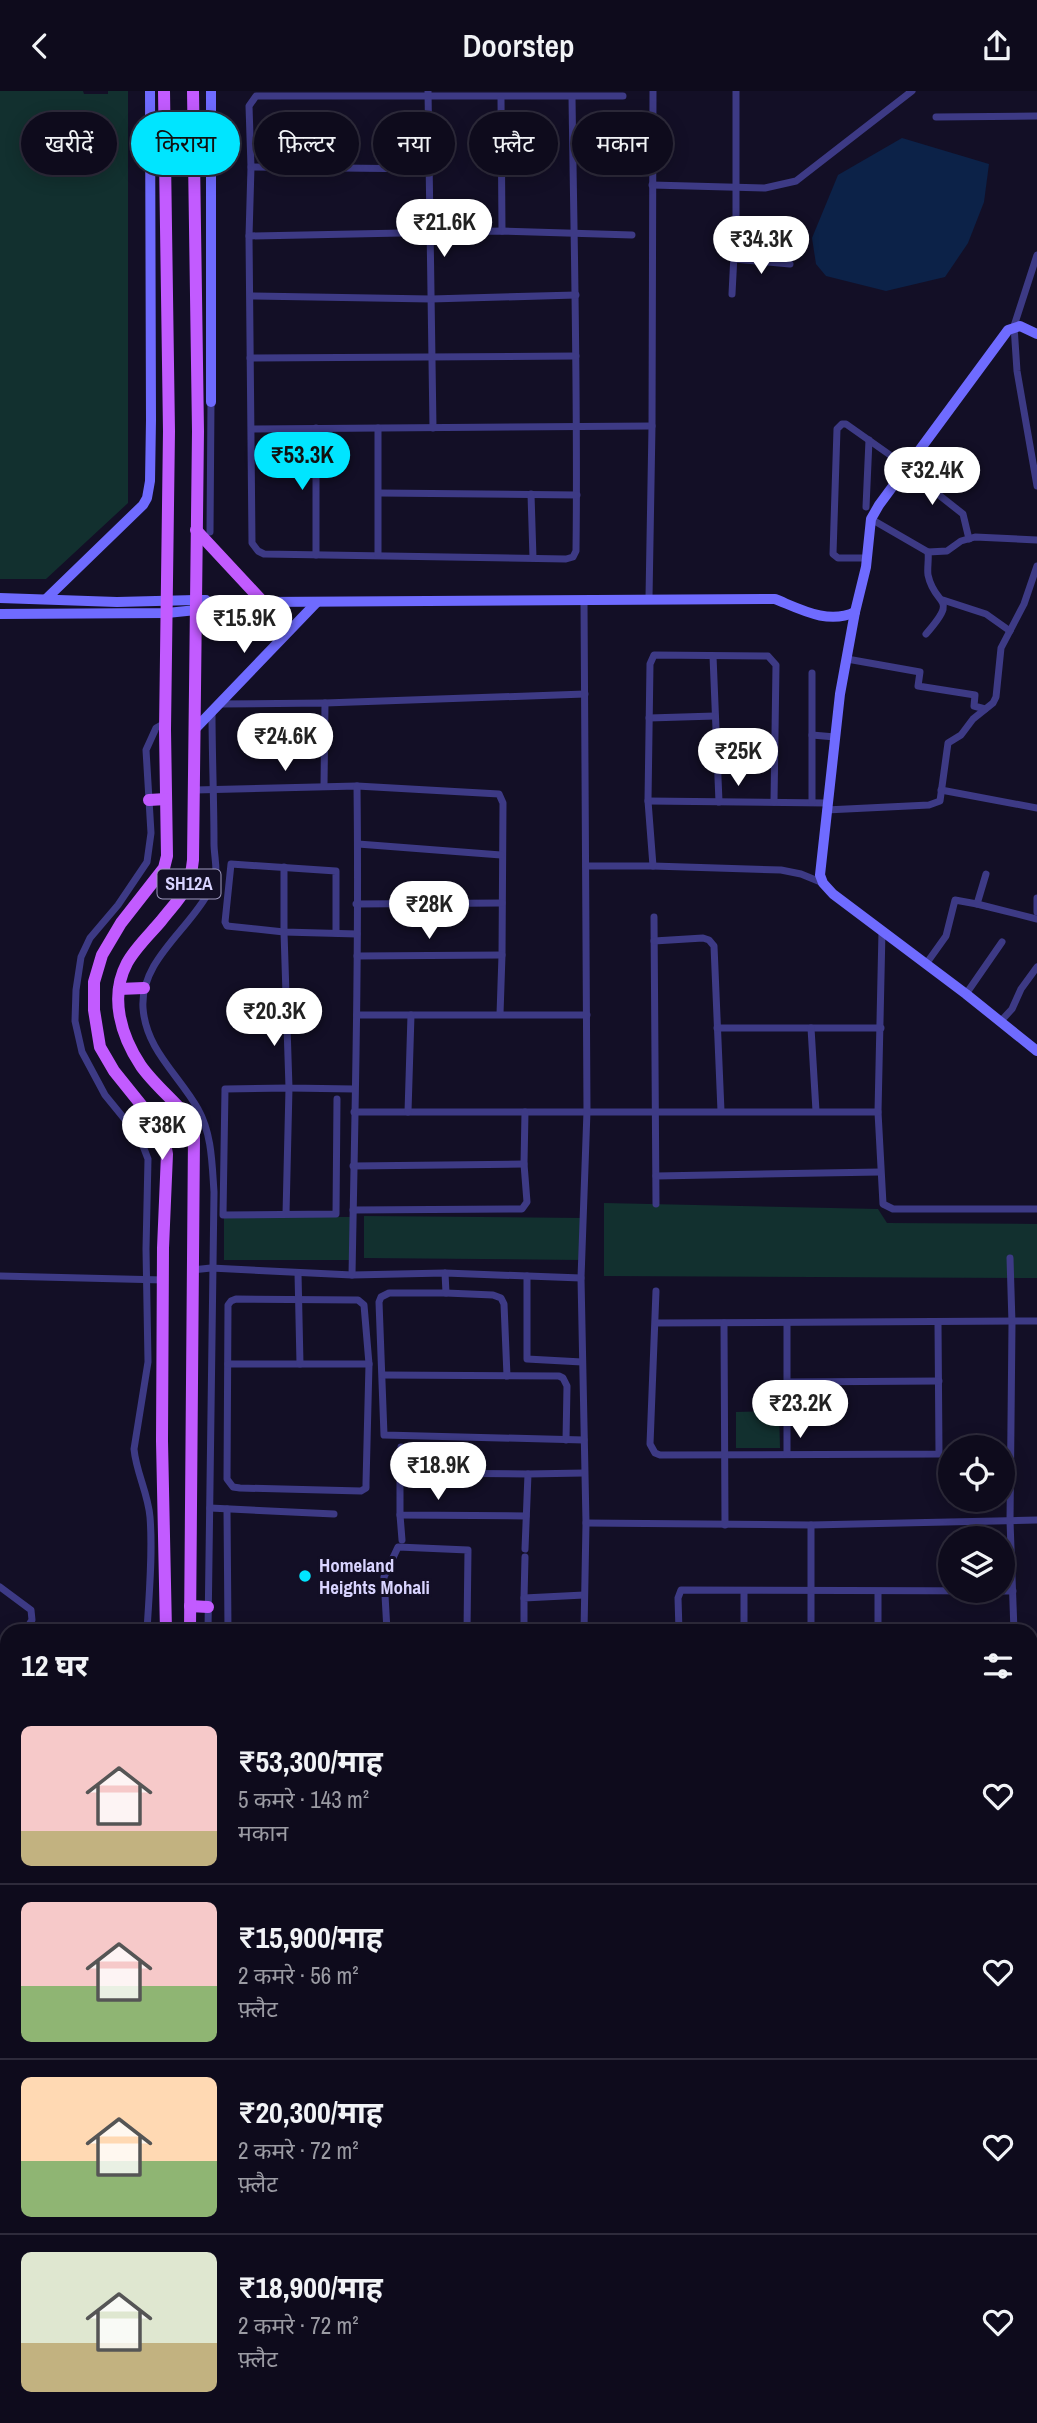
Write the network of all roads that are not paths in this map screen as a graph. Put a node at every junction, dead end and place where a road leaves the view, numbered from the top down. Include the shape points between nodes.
1 (150, 91) edge
2 (164, 91) edge
3 (194, 91) edge
4 (211, 91) edge
5 (653, 91) edge
6 (736, 91) edge
7 (912, 91) edge
8 (428, 94) edge
9 (572, 96) junction
10 (623, 96) dead end
11 (500, 98) junction
12 (428, 112) edge
13 (1037, 116) edge
14 (936, 117) dead end
15 (251, 167) junction
16 (373, 168) edge
17 (429, 175) edge
18 (652, 185) junction
19 (736, 187) junction
20 (502, 231) junction
21 (430, 232) junction
22 (574, 232) junction
23 (632, 235) dead end
24 (249, 236) junction
25 (1037, 255) edge
26 (734, 259) junction
27 (790, 264) dead end
28 (732, 294) dead end
29 (576, 295) junction
30 (251, 296) junction
31 (431, 299) junction
32 (1014, 326) junction
33 (1037, 334) edge
34 (576, 356) junction
35 (432, 357) junction
36 (250, 358) junction
37 (204, 402) junction
38 (151, 403) junction
39 (168, 404) junction
40 (652, 426) junction
41 (378, 428) junction
42 (433, 428) junction
43 (576, 428) junction
44 (252, 429) junction
45 (316, 429) junction
46 (869, 440) junction
47 (906, 468) junction
48 (1037, 486) edge
49 (379, 493) junction
50 (531, 494) junction
51 (577, 495) junction
52 (866, 507) dead end
53 (871, 519) junction
54 (203, 531) junction
55 (969, 539) junction
56 (1037, 540) edge
57 (928, 552) junction
58 (316, 555) junction
59 (378, 555) junction
60 (533, 558) junction
61 (867, 558) junction
62 (1037, 566) edge
63 (0, 598) edge
64 (649, 598) junction
65 (46, 599) junction
66 (584, 600) junction
67 (943, 600) junction
68 (263, 601) junction
69 (317, 602) junction
70 (195, 605) junction
71 (167, 607) junction
72 (855, 613) junction
73 (0, 614) edge
74 (1010, 631) junction
75 (926, 634) dead end
76 (713, 656) junction
77 (847, 659) junction
78 (812, 673) dead end
79 (585, 694) junction
80 (325, 702) junction
81 (215, 708) junction
82 (985, 709) junction
83 (715, 716) junction
84 (649, 718) junction
85 (165, 723) junction
86 (194, 730) junction
87 (812, 735) junction
88 (835, 737) junction
89 (324, 786) junction
90 (357, 786) junction
91 (214, 789) junction
92 (195, 790) junction
93 (941, 790) junction
94 (166, 799) junction
95 (149, 800) junction
96 (648, 801) junction
97 (719, 802) junction
98 (774, 802) junction
99 (812, 803) junction
100 (827, 806) junction
101 (1037, 808) edge
102 (358, 844) junction
103 (501, 855) junction
104 (586, 866) junction
105 (653, 866) junction
106 (285, 867) junction
107 (986, 874) dead end
108 (823, 883) junction
109 (1037, 898) edge
110 (502, 903) junction
111 (356, 904) junction
112 (977, 904) junction
113 (1037, 912) edge
114 (654, 917) dead end
115 (1037, 919) edge
116 (882, 931) junction
117 (284, 932) junction
118 (336, 933) junction
119 (357, 934) junction
120 (654, 941) junction
121 (1002, 942) dead end
122 (502, 955) junction
123 (356, 956) junction
124 (926, 964) junction
125 (1037, 968) edge
126 (144, 988) junction
127 (119, 989) junction
128 (966, 994) junction
129 (500, 1014) junction
130 (357, 1015) junction
131 (411, 1015) junction
132 (587, 1015) junction
133 (1000, 1022) junction
134 (717, 1028) junction
135 (811, 1028) junction
136 (881, 1028) junction
137 (1037, 1051) edge
138 (289, 1088) junction
139 (354, 1089) junction
140 (337, 1099) dead end
141 (587, 1111) junction
142 (656, 1111) junction
143 (721, 1111) junction
144 (816, 1111) junction
145 (354, 1112) junction
146 (408, 1112) junction
147 (525, 1112) junction
148 (878, 1112) junction
149 (185, 1114) junction
150 (163, 1132) junction
151 (524, 1164) junction
152 (353, 1166) junction
153 (880, 1172) junction
154 (656, 1176) junction
155 (656, 1204) dead end
156 (1037, 1209) edge
157 (353, 1210) junction
158 (286, 1214) junction
159 (1010, 1258) dead end
160 (211, 1268) junction
161 (191, 1270) junction
162 (298, 1273) junction
163 (445, 1273) junction
164 (352, 1275) junction
165 (0, 1276) edge
166 (527, 1276) junction
167 (581, 1278) junction
168 (147, 1279) junction
169 (164, 1280) junction
170 (656, 1291) dead end
171 (446, 1293) junction
172 (298, 1300) junction
173 (1037, 1321) edge
174 (656, 1323) junction
175 (724, 1323) junction
176 (787, 1323) junction
177 (938, 1323) junction
178 (1012, 1323) junction
179 (582, 1362) junction
180 (228, 1364) junction
181 (300, 1364) junction
182 (369, 1364) junction
183 (383, 1375) junction
184 (507, 1376) junction
185 (939, 1381) junction
186 (787, 1382) junction
187 (566, 1440) junction
188 (584, 1440) junction
189 (401, 1447) dead end
190 (725, 1454) junction
191 (788, 1454) junction
192 (400, 1473) junction
193 (584, 1473) junction
194 (528, 1474) junction
195 (210, 1508) junction
196 (228, 1509) junction
197 (334, 1514) dead end
198 (400, 1515) junction
199 (526, 1516) junction
200 (1037, 1520) edge
201 (1010, 1521) junction
202 (586, 1523) junction
203 (209, 1524) junction
204 (228, 1524) junction
205 (725, 1525) junction
206 (811, 1525) junction
207 (1010, 1526) edge
208 (402, 1540) dead end
209 (3, 1589) edge
210 (744, 1592) junction
211 (811, 1592) junction
212 (878, 1592) junction
213 (938, 1592) edge
214 (583, 1595) junction
215 (524, 1598) junction
216 (0, 1599) edge
217 (1013, 1603) edge
218 (190, 1606) junction
219 (208, 1607) junction
220 (29, 1624) edge
221 (147, 1624) edge
222 (166, 1624) edge
223 (190, 1624) edge
224 (208, 1624) edge
225 (228, 1624) edge
226 (387, 1624) edge
227 (467, 1624) edge
228 (524, 1624) edge
229 (584, 1624) edge
230 (679, 1624) edge
231 (744, 1624) edge
232 (811, 1624) edge
233 (878, 1624) edge
234 (1014, 1624) edge

1 - 38 street
2 - 39 main road, SH12A
3 - 37 main road, SH12A
4 - 37 street
5 - 18 street
6 - 19 street
7 - 19 street via 796,181 772,187
8 - 11 street
8 - 12 street
8 - 15 street via 256,96 249,106
9 - 10 street
9 - 11 street
9 - 22 street
11 - 20 street
13 - 14 street
15 - 16 street
15 - 24 street
17 - 21 street
18 - 19 street
18 - 40 street
19 - 26 street
20 - 21 street
20 - 22 street
21 - 24 street
21 - 31 street
22 - 23 street
22 - 29 street
24 - 30 street
25 - 32 street
26 - 27 street
26 - 28 street
29 - 31 street
29 - 34 street
30 - 31 street
30 - 36 street
31 - 35 street
32 - 33 street
32 - 47 street
32 - 48 street
34 - 35 street
34 - 43 street
35 - 36 street
35 - 42 street
36 - 44 street
37 - 54 main road, SH12A
38 - 39 street
38 - 65 street via 147,498
39 - 71 main road, SH12A
40 - 43 street
40 - 64 street
41 - 42 street
41 - 45 street
41 - 49 street
42 - 43 street
43 - 51 street
44 - 45 street
44 - 58 street via 254,547 264,554
45 - 58 street
46 - 47 street
46 - 52 street
46 - 61 street via 846,424 837,429 833,554
47 - 53 street
47 - 55 street via 963,514
49 - 50 street
49 - 59 street
50 - 51 street
50 - 60 street
51 - 60 street via 573,557
53 - 57 street
53 - 61 street
54 - 68 main road
54 - 70 main road, SH12A
55 - 56 street
55 - 57 street via 947,551
57 - 67 street via 928,577
58 - 59 street
59 - 60 street
61 - 72 street
62 - 74 street
63 - 65 street
64 - 66 street
64 - 72 street via 775,599 836,619
65 - 71 street
66 - 69 street
66 - 79 street
67 - 74 street via 986,614
67 - 75 street via 940,617
68 - 69 street
68 - 70 street via 210,604 206,600
69 - 81 street
70 - 71 street
70 - 86 main road, SH12A
71 - 73 street
71 - 85 main road, SH12A
72 - 77 street
74 - 82 street via 1000,648 996,697
76 - 83 street
76 - 84 street via 654,655
76 - 98 street via 768,656 776,665
77 - 82 street via 920,671 918,686 975,695 974,706
77 - 88 street
78 - 87 street
79 - 80 street
79 - 104 street
80 - 81 street
80 - 89 street
81 - 86 street
81 - 91 street
82 - 93 street via 948,743
83 - 84 street
83 - 97 street
84 - 96 street
85 - 94 main road, SH12A
85 - 95 street via 156,728 146,750
86 - 92 main road, SH12A
87 - 88 street
87 - 99 street
88 - 100 street
89 - 90 street
89 - 91 street
90 - 102 street
90 - 103 street via 499,794 503,803
91 - 92 street
91 - 126 street via 215,881 199,909 170,942
92 - 127 main road, SH12A via 191,880 127,963
93 - 100 street via 940,801 929,805
93 - 101 street
94 - 95 main road
94 - 150 main road, SH12A via 164,868 121,923 102,955 94,982 100,1047
95 - 168 street via 147,862 90,938 76,990 75,1021 91,1071 140,1138 148,1159
96 - 97 street
96 - 105 street
97 - 98 street
98 - 99 street
99 - 100 street
100 - 108 street
102 - 103 street
102 - 111 street
103 - 110 street
104 - 105 street
104 - 132 street
105 - 108 street via 791,871
106 - 117 street
106 - 117 street via 231,865 225,922 232,928
106 - 118 street via 336,870
107 - 112 street
108 - 116 street
109 - 113 street
110 - 111 street
110 - 122 street
111 - 119 street
112 - 115 street
112 - 124 street via 955,900 946,936
114 - 120 street
116 - 124 street
116 - 136 street
117 - 118 street
117 - 138 street
118 - 119 street
119 - 123 street
120 - 134 street via 703,938 714,946
120 - 142 street
121 - 128 street
122 - 123 street
122 - 129 street
123 - 130 street
124 - 128 street
125 - 133 street
126 - 127 main road
126 - 160 street via 147,1028 156,1051 207,1129 214,1192
127 - 149 main road, SH12A via 122,1026 141,1065
128 - 133 street
129 - 131 street
129 - 132 street
130 - 131 street
130 - 139 street
131 - 146 street
132 - 141 street
133 - 137 street
134 - 135 street
134 - 143 street
135 - 136 street
135 - 144 street
136 - 148 street
138 - 139 street
138 - 158 street
138 - 158 street via 225,1089 223,1215
139 - 145 street
140 - 158 street via 336,1214
141 - 142 street
141 - 147 street
141 - 167 street
142 - 143 street
142 - 154 street
143 - 144 street
144 - 148 street
145 - 146 street
145 - 152 street
146 - 147 street
147 - 151 street
148 - 153 street
149 - 150 main road
149 - 161 main road, SH12A via 194,1135
150 - 169 main road via 167,1154
151 - 152 street
151 - 157 street via 527,1202 522,1209
152 - 157 street
153 - 154 street
153 - 156 street via 881,1199 888,1208
154 - 155 street
157 - 164 street
159 - 178 street
160 - 161 street
160 - 162 street
160 - 195 street
161 - 218 main road, SH12A
162 - 164 street
162 - 172 street
163 - 164 street
163 - 166 street
163 - 171 street
165 - 168 street
166 - 167 street
166 - 179 street via 527,1359
167 - 179 street
168 - 169 street
168 - 221 street via 147,1372 134,1449 150,1518
169 - 222 main road
170 - 174 street
171 - 183 street via 389,1293 381,1297
171 - 184 street via 501,1298
172 - 180 street via 231,1301
172 - 181 street
172 - 182 street via 358,1300 364,1305
173 - 178 street
174 - 175 street
174 - 190 street via 652,1449 660,1455
175 - 176 street
175 - 190 street
176 - 177 street
176 - 186 street
177 - 178 street
177 - 185 street
178 - 201 street
179 - 188 street
180 - 181 street
180 - 182 street via 229,1483 240,1488 362,1491 366,1488
181 - 182 street
183 - 184 street
183 - 187 street via 384,1435
184 - 187 street via 563,1378 567,1386
185 - 186 street
185 - 191 street via 939,1454
186 - 191 street
187 - 188 street
188 - 193 street
189 - 192 street
190 - 191 street
190 - 205 street
192 - 194 street
192 - 198 street
193 - 194 street
193 - 202 street
194 - 199 street
195 - 196 street
195 - 203 street
196 - 197 street
196 - 204 street
198 - 199 street
198 - 208 street
199 - 215 street
200 - 201 street
201 - 206 street
201 - 207 street
202 - 205 street
202 - 214 street
203 - 204 street
203 - 219 street
204 - 225 street
205 - 206 street
206 - 211 street
209 - 216 street
209 - 220 street via 32,1610
210 - 211 street
210 - 230 street via 681,1590
210 - 231 street
211 - 212 street
211 - 232 street
212 - 213 street
212 - 233 street
214 - 215 street
214 - 229 street
215 - 228 street
217 - 234 street
218 - 219 main road
218 - 223 main road, SH12A
219 - 224 street
226 - 227 street via 384,1577 398,1547 468,1549

